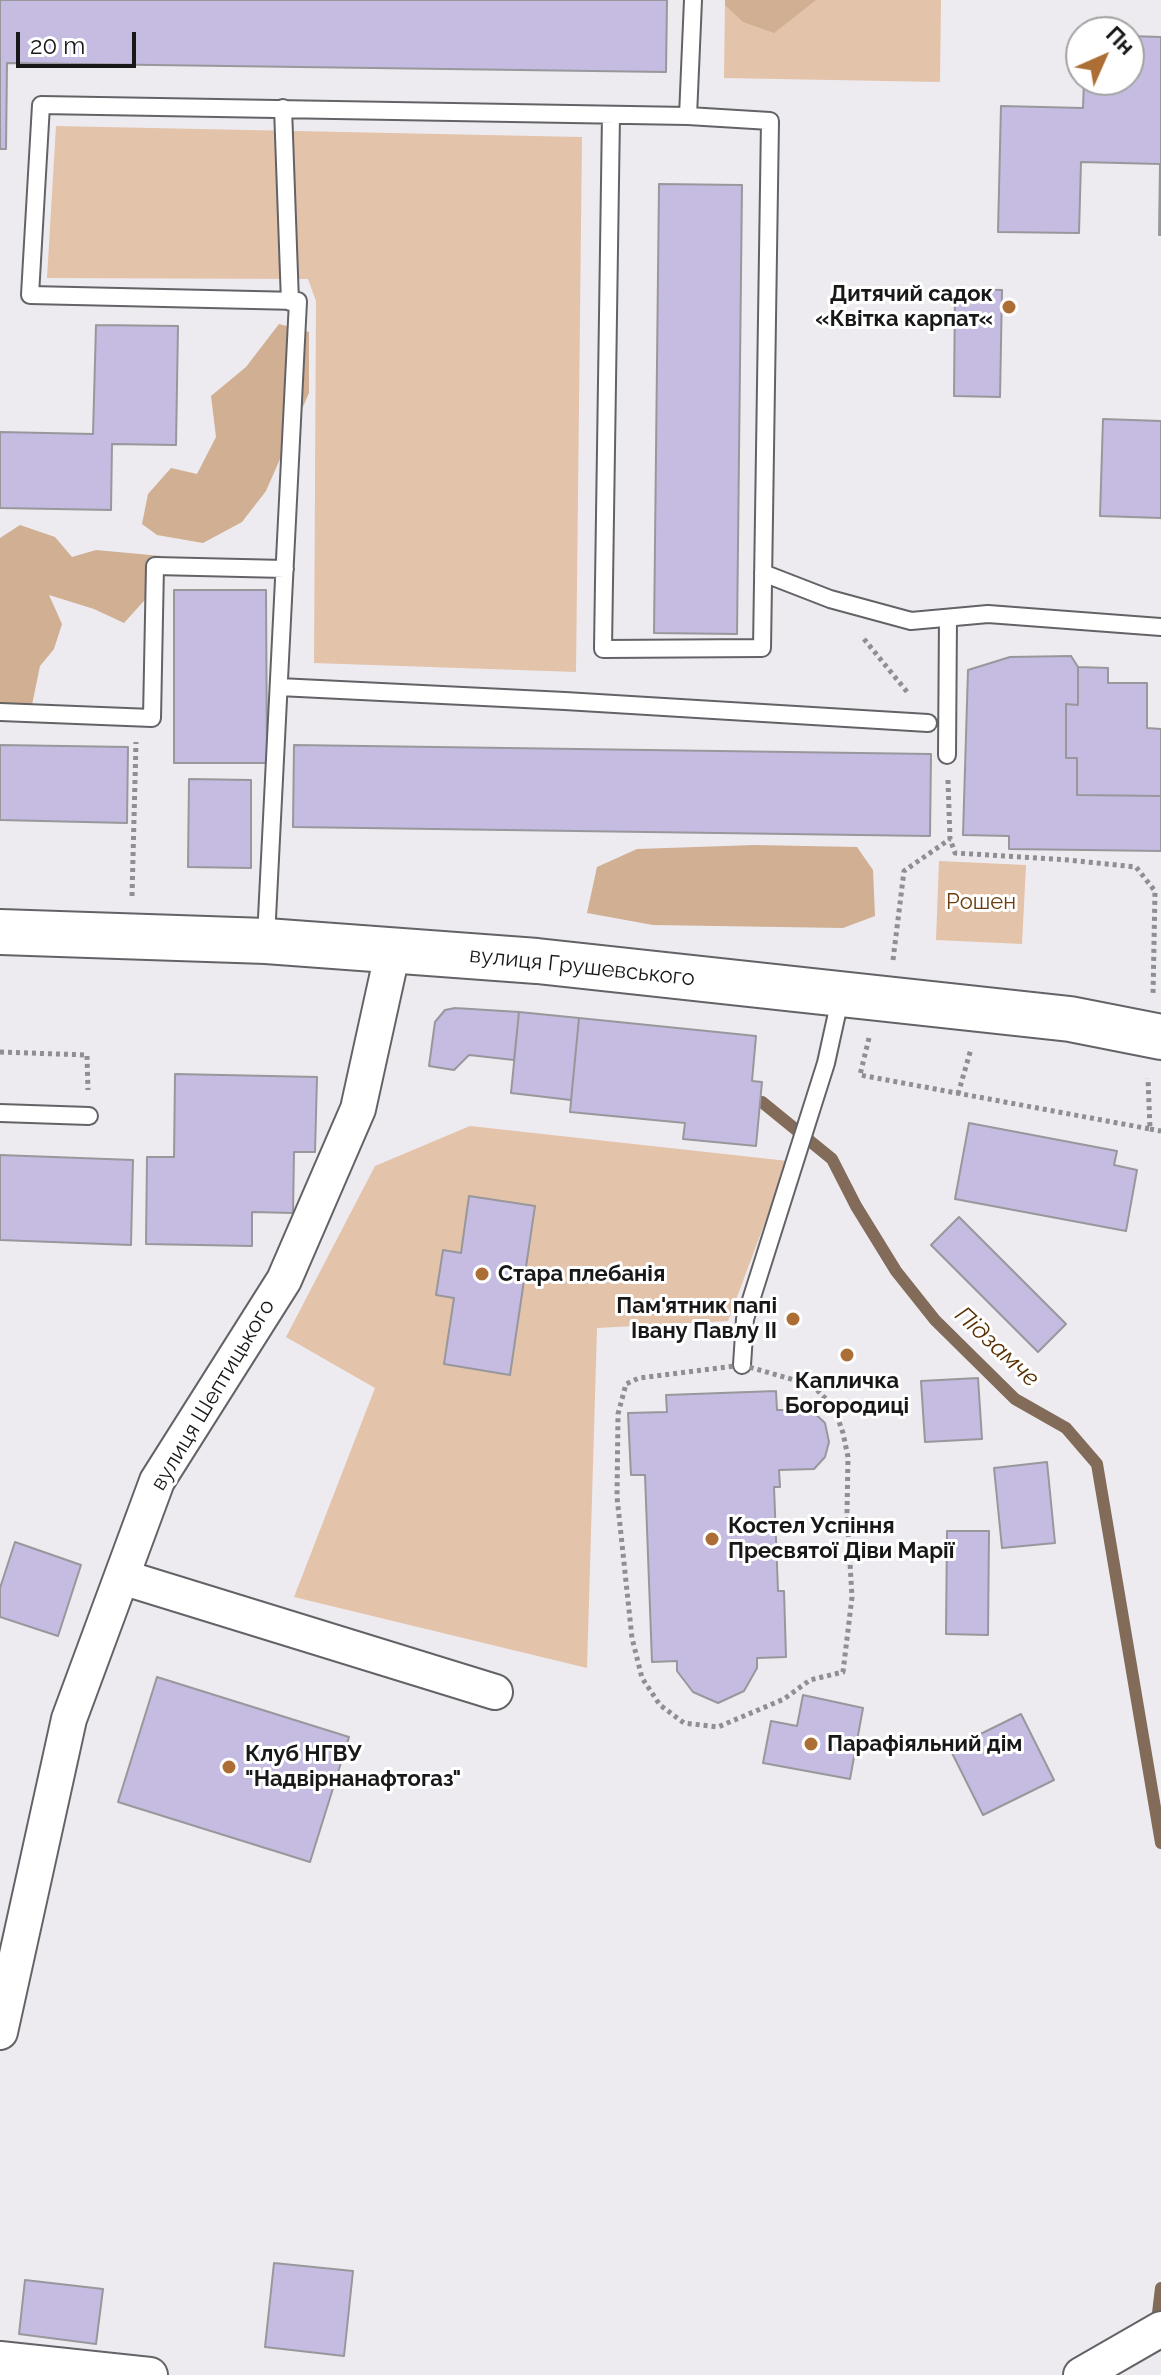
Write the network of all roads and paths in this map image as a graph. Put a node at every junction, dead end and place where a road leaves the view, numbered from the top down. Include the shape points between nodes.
1 (693, 0) edge
2 (283, 109) junction
3 (611, 115) junction
4 (688, 116) junction
5 (290, 302) junction
6 (285, 569) junction
7 (763, 573) junction
8 (830, 599) junction
9 (948, 618) junction
10 (1161, 627) edge
11 (279, 687) junction
12 (0, 712) edge
13 (137, 717) junction
14 (928, 723) joint
15 (947, 755) joint
16 (950, 839) junction
17 (1159, 892) edge
18 (132, 897) dead end
19 (0, 932) edge
20 (266, 941) junction
21 (393, 950) junction
22 (893, 961) dead end
23 (841, 994) junction
24 (1157, 1016) edge
25 (870, 1037) dead end
26 (971, 1048) dead end
27 (0, 1052) edge
28 (87, 1055) dead end
29 (1148, 1078) dead end
30 (958, 1094) junction
31 (0, 1113) edge
32 (89, 1116) dead end
33 (1150, 1129) junction
34 (1161, 1131) edge
35 (742, 1365) junction
36 (122, 1577) junction
37 (495, 1692) dead end
38 (0, 2032) edge
39 (1161, 2329) edge
40 (0, 2359) edge
41 (150, 2375) edge
42 (1081, 2375) edge

1 - 4 lane
2 - 3 lane
2 - 5 lane
2 - 5 lane via 41,105 30,295
3 - 4 lane
3 - 7 lane via 603,649 762,648
4 - 7 lane via 770,121
5 - 6 lane via 298,301
6 - 11 lane
6 - 13 lane via 155,566 152,718
7 - 8 lane
8 - 9 lane via 911,621
8 - 14 path via 898,678
9 - 10 lane via 988,614
9 - 15 lane
11 - 14 lane
11 - 20 lane
12 - 13 lane
13 - 18 path
15 - 16 path
16 - 17 path via 955,853 1136,867
16 - 22 path via 904,871
17 - 24 path
19 - 20 street, вулиця Грушевського
20 - 21 street, вулиця Грушевського
21 - 23 street, вулиця Грушевського
21 - 36 street, вулиця Шептицького via 358,1109 284,1280 157,1481
23 - 24 street, вулиця Грушевського via 1070,1019
23 - 35 lane via 826,1063 745,1319
25 - 30 path via 860,1075
26 - 30 path
27 - 28 path
29 - 33 path
30 - 33 path
31 - 32 lane
33 - 34 path
35 - 35 path via 812,1385 834,1407 848,1457 852,1597 843,1672 810,1680 784,1699 718,1727 684,1723 660,1705 642,1678 632,1638 617,1497 618,1414 626,1384 639,1378
36 - 37 street
36 - 38 street, вулиця Шептицького via 69,1719
39 - 42 street
40 - 41 street

